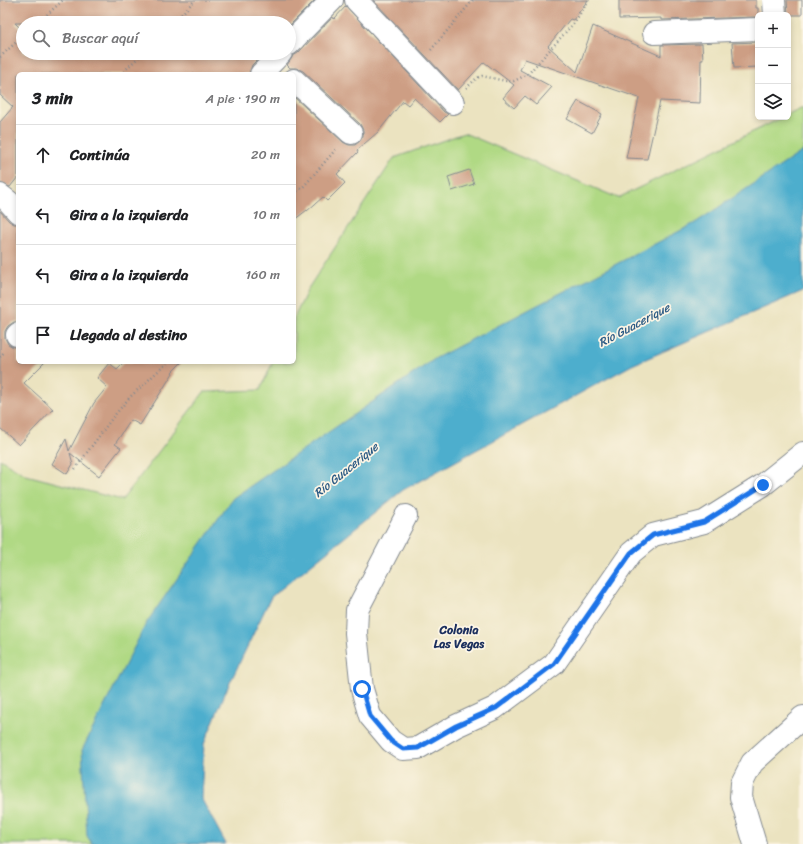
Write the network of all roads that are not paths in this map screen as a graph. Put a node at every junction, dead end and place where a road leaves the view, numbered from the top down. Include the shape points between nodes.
1 (332, 0) edge
2 (356, 0) edge
3 (774, 0) edge
4 (775, 12) edge
5 (755, 28) edge
6 (654, 33) dead end
7 (296, 37) edge
8 (296, 82) edge
9 (453, 103) road end
10 (351, 132) road end
11 (0, 195) edge
12 (16, 210) edge
13 (803, 453) edge
14 (406, 516) dead end
15 (803, 717) edge
16 (756, 844) edge

1 - 7 street
2 - 9 street
3 - 4 street
5 - 6 street
8 - 10 street
11 - 12 street
13 - 14 street via 763,485 704,522 653,535 631,553 554,664 496,708 456,726 418,748 403,749 391,741 370,716 362,689 356,633 357,610
15 - 16 street via 752,763 742,783 741,797

